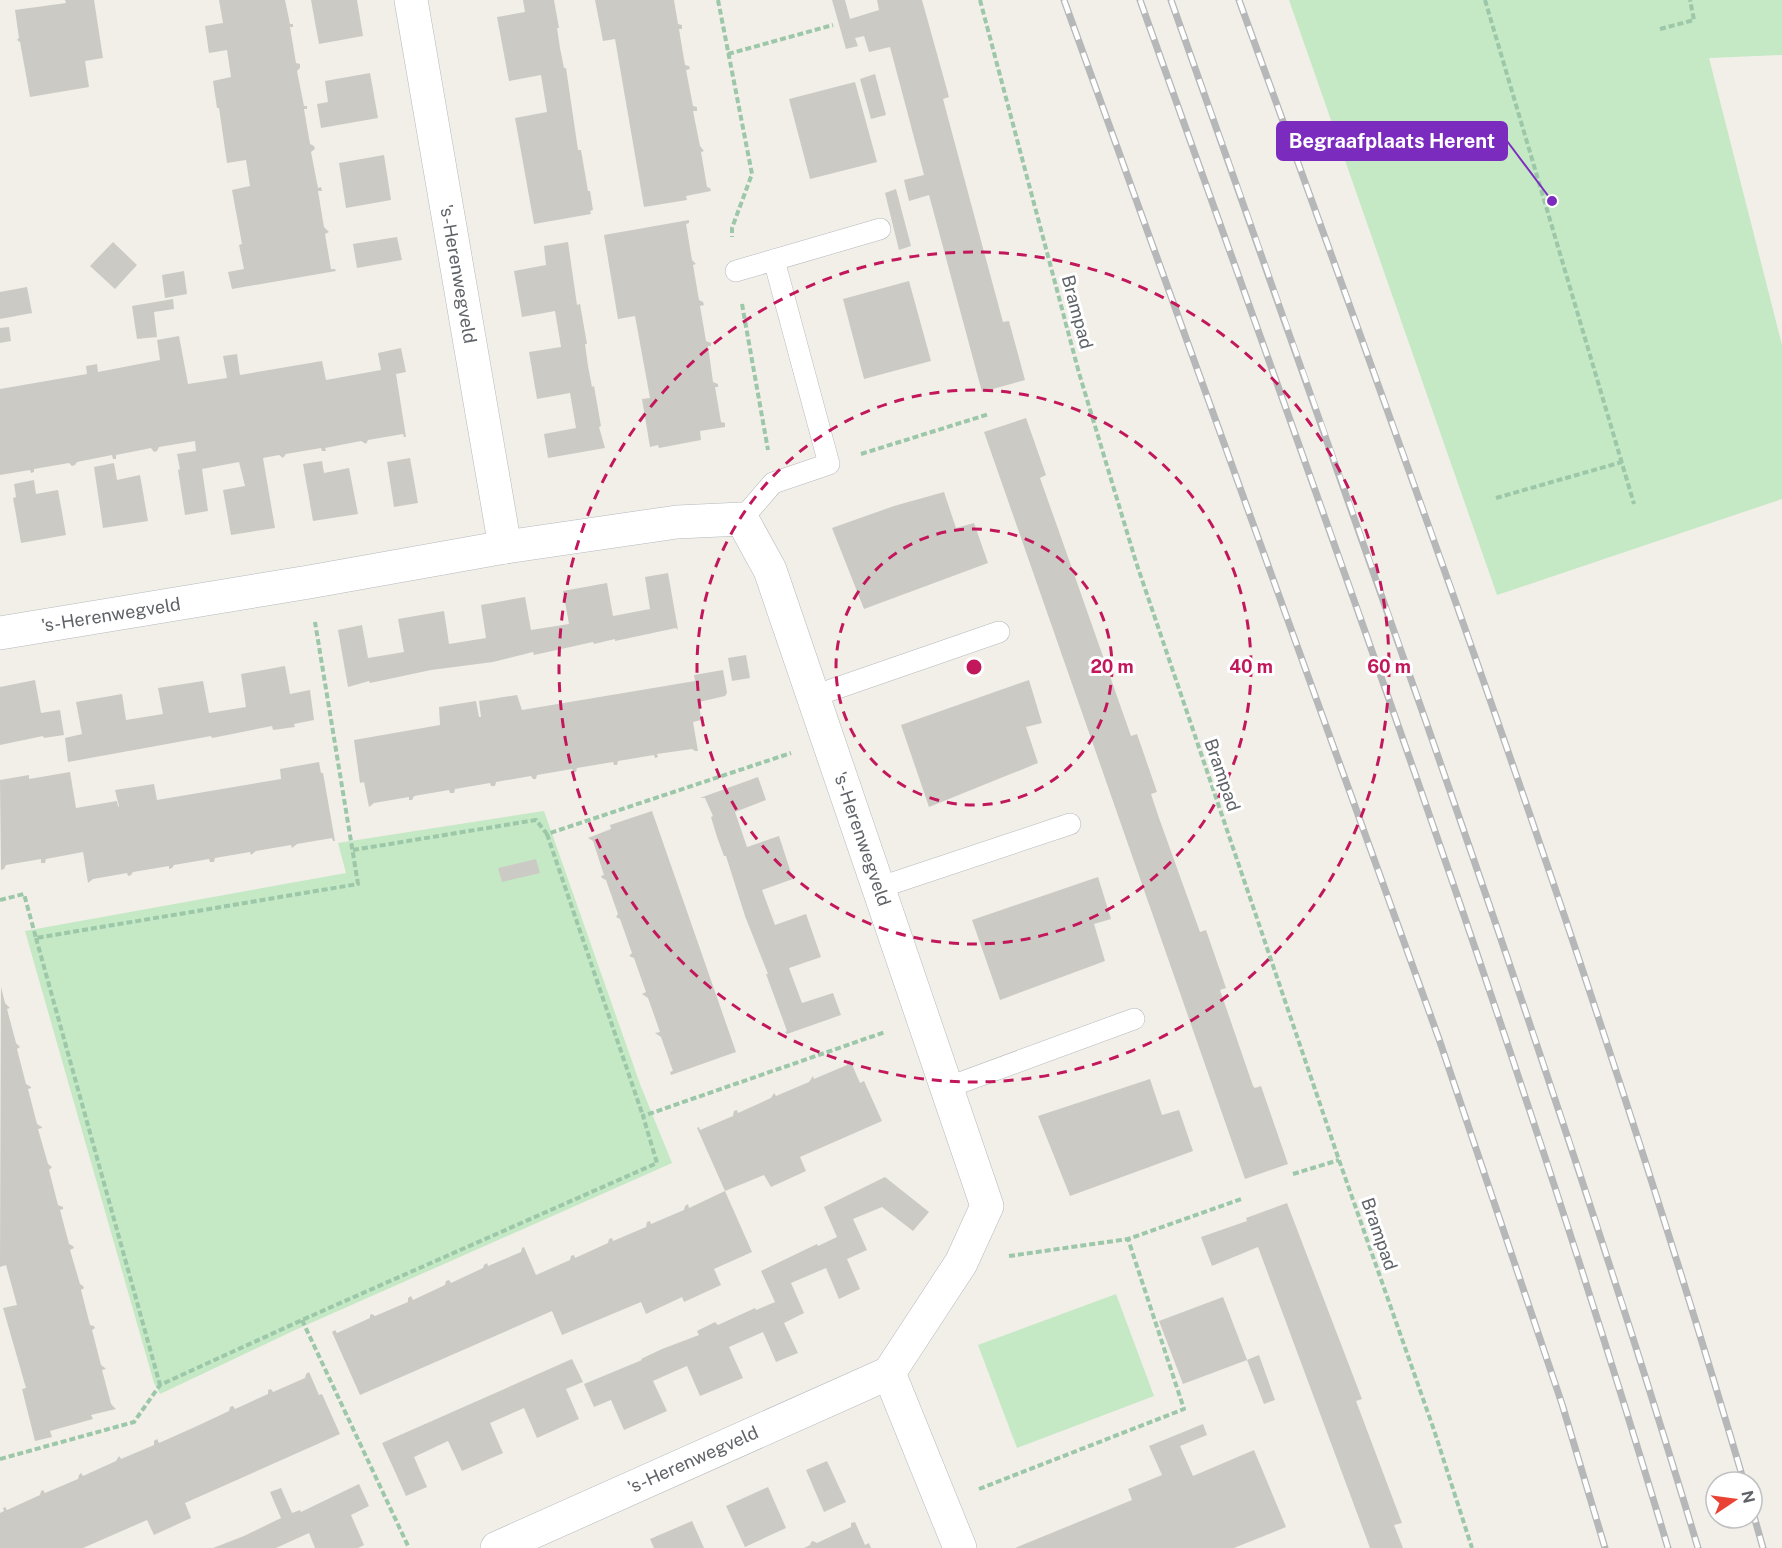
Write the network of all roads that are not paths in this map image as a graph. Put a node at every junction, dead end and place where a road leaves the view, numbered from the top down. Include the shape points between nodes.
1 (411, 0) edge
2 (880, 229) dead end
3 (774, 260) junction
4 (736, 271) dead end
5 (742, 519) junction
6 (505, 548) junction
7 (999, 632) dead end
8 (0, 633) edge
9 (814, 696) junction
10 (1070, 824) dead end
11 (878, 888) junction
12 (1134, 1019) dead end
13 (946, 1088) junction
14 (889, 1373) junction
15 (497, 1548) edge
16 (960, 1548) edge

1 - 6 street, 's-Herenwegveld
2 - 3 lane
3 - 4 lane
3 - 5 lane via 829,464 773,483
5 - 6 street, 's-Herenwegveld via 677,522
5 - 9 street, 's-Herenwegveld via 770,570
6 - 8 street, 's-Herenwegveld
7 - 9 lane
9 - 11 street, 's-Herenwegveld
10 - 11 lane
11 - 13 street, 's-Herenwegveld
12 - 13 lane
13 - 14 street, 's-Herenwegveld via 987,1206 961,1263
14 - 15 street, 's-Herenwegveld
14 - 16 street

